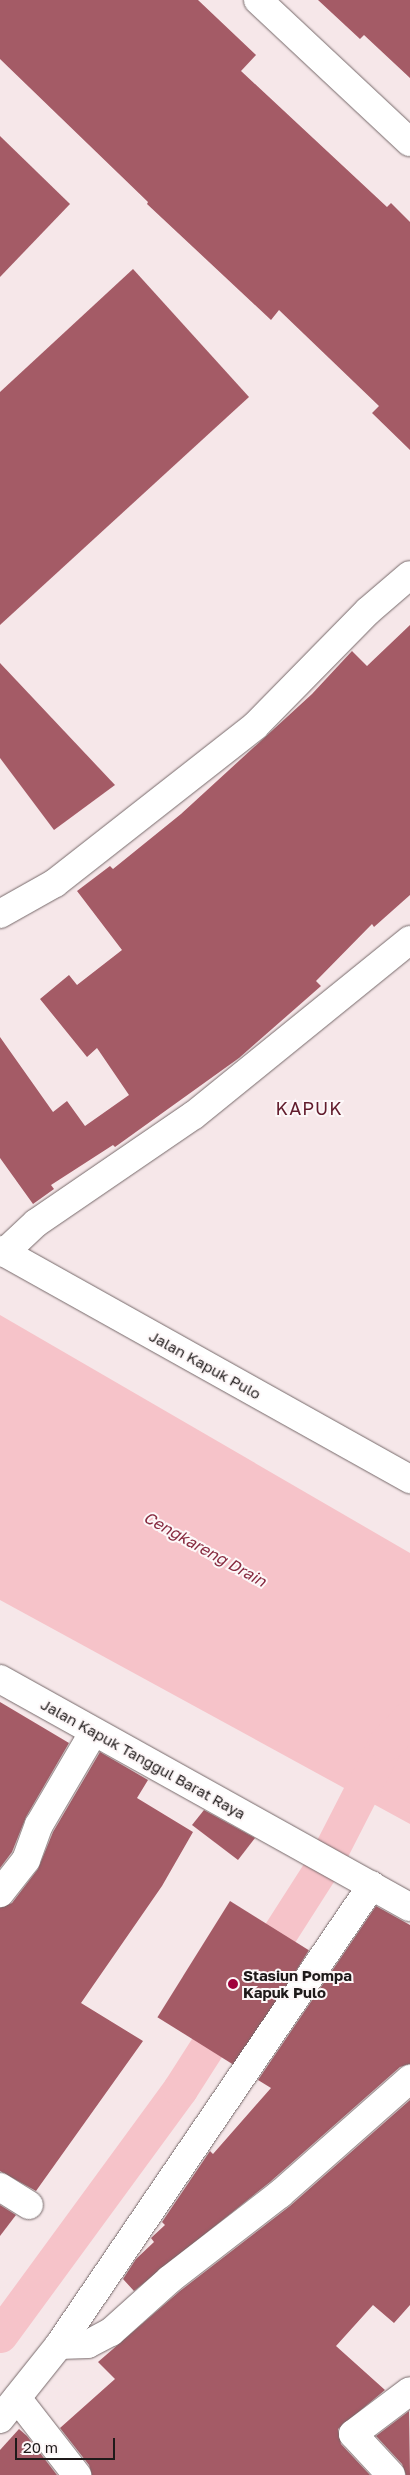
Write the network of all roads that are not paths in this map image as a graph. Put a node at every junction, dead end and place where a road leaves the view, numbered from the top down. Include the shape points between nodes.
1 (258, 0) edge
2 (410, 142) edge
3 (410, 575) edge
4 (0, 914) edge
5 (410, 940) edge
6 (2, 1252) edge
7 (410, 1479) edge
8 (0, 1679) edge
9 (93, 1732) junction
10 (362, 1879) junction
11 (0, 1893) edge
12 (410, 1907) edge
13 (410, 2079) edge
14 (0, 2187) edge
15 (29, 2205) dead end
16 (59, 2345) junction
17 (410, 2391) edge
18 (8, 2409) edge
19 (77, 2475) edge
20 (391, 2475) edge

1 - 2 street
3 - 4 street via 368,611 255,726 55,883
5 - 6 street via 194,1115 36,1222
6 - 7 street, Jalan Kapuk Pulo
8 - 9 street, Jalan Kapuk Tanggul Barat Raya
9 - 10 street, Jalan Kapuk Tanggul Barat Raya
9 - 11 street via 39,1825 26,1860
10 - 12 street
10 - 16 street
13 - 16 street via 280,2194 170,2279 111,2332 88,2344
14 - 15 street
16 - 18 street
17 - 20 street via 353,2434
18 - 19 street

